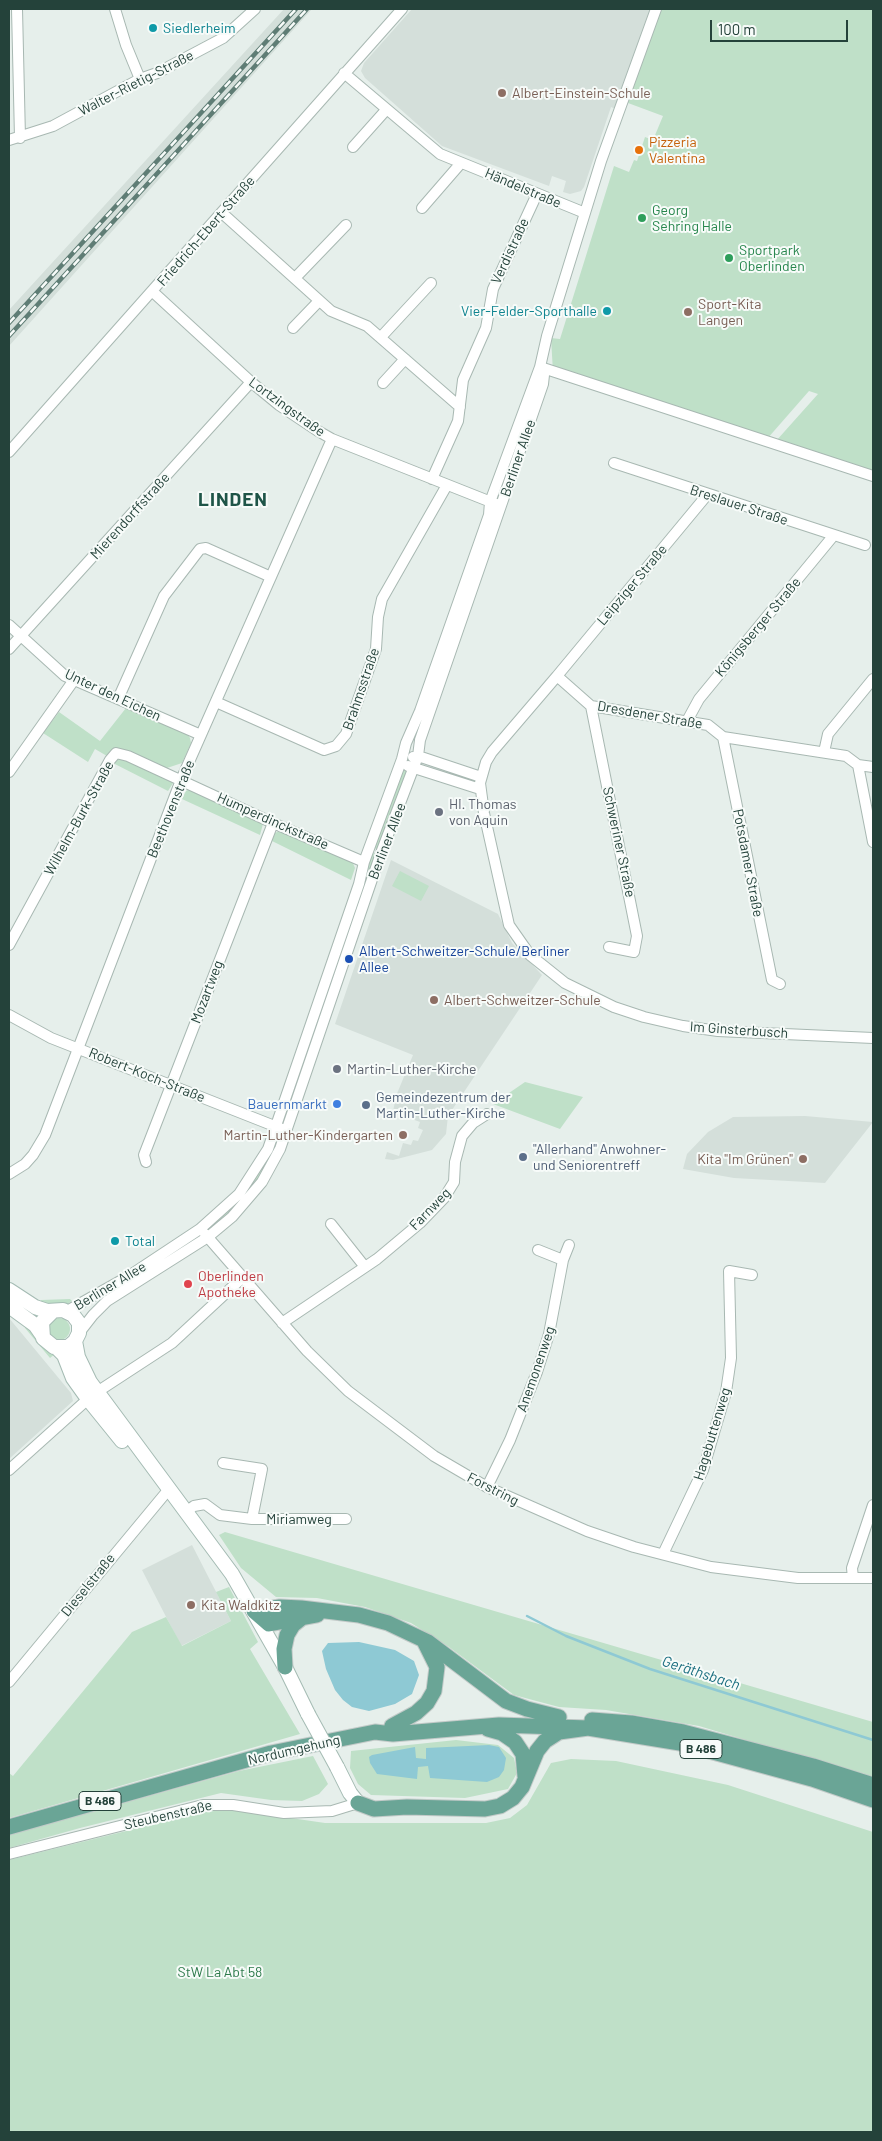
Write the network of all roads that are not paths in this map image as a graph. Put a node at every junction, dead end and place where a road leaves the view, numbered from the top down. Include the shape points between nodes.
1 (17, 9) edge
2 (115, 9) edge
3 (254, 9) edge
4 (402, 9) edge
5 (656, 9) edge
6 (344, 73) junction
7 (140, 79) junction
8 (386, 110) junction
9 (20, 138) junction
10 (9, 140) edge
11 (353, 147) dead end
12 (461, 163) junction
13 (537, 194) junction
14 (422, 208) dead end
15 (222, 213) junction
16 (585, 213) junction
17 (346, 225) dead end
18 (295, 278) junction
19 (431, 283) dead end
20 (152, 292) junction
21 (319, 301) junction
22 (293, 328) dead end
23 (381, 337) junction
24 (405, 359) junction
25 (540, 367) junction
26 (251, 382) junction
27 (383, 383) dead end
28 (460, 407) junction
29 (332, 439) junction
30 (9, 452) edge
31 (614, 462) dead end
32 (873, 476) edge
33 (432, 479) junction
34 (447, 485) junction
35 (707, 495) junction
36 (490, 502) junction
37 (501, 506) junction
38 (834, 535) junction
39 (865, 545) dead end
40 (271, 577) junction
41 (9, 625) edge
42 (21, 636) junction
43 (9, 649) edge
44 (557, 676) junction
45 (74, 680) junction
46 (873, 680) edge
47 (118, 699) junction
48 (216, 702) junction
49 (591, 706) junction
50 (687, 721) junction
51 (201, 735) junction
52 (723, 737) junction
53 (824, 752) junction
54 (418, 756) junction
55 (402, 761) junction
56 (858, 764) junction
57 (873, 767) edge
58 (414, 768) junction
59 (9, 772) edge
60 (481, 777) junction
61 (181, 780) junction
62 (480, 789) junction
63 (273, 823) junction
64 (873, 842) edge
65 (364, 862) junction
66 (9, 946) edge
67 (608, 947) dead end
68 (780, 984) dead end
69 (9, 1015) edge
70 (873, 1038) edge
71 (77, 1048) junction
72 (171, 1086) junction
73 (487, 1114) dead end
74 (276, 1126) junction
75 (287, 1131) junction
76 (146, 1162) dead end
77 (9, 1174) edge
78 (331, 1224) dead end
79 (200, 1229) junction
80 (208, 1237) junction
81 (569, 1245) dead end
82 (538, 1250) dead end
83 (563, 1260) junction
84 (155, 1264) junction
85 (365, 1267) junction
86 (752, 1275) dead end
87 (242, 1278) junction
88 (9, 1290) edge
89 (9, 1306) edge
90 (67, 1311) junction
91 (52, 1312) junction
92 (282, 1323) junction
93 (42, 1335) junction
94 (77, 1337) junction
95 (57, 1348) junction
96 (92, 1396) junction
97 (223, 1463) dead end
98 (9, 1470) edge
99 (486, 1487) junction
100 (169, 1489) junction
101 (873, 1505) edge
102 (187, 1511) junction
103 (252, 1519) junction
104 (346, 1519) dead end
105 (662, 1554) junction
106 (853, 1578) junction
107 (873, 1578) edge
108 (254, 1611) junction
109 (343, 1613) junction
110 (304, 1616) junction
111 (417, 1636) junction
112 (285, 1667) junction
113 (9, 1682) edge
114 (559, 1716) junction
115 (392, 1726) junction
116 (471, 1726) junction
117 (588, 1728) junction
118 (375, 1732) junction
119 (873, 1785) edge
120 (522, 1787) junction
121 (873, 1800) edge
122 (358, 1803) junction
123 (9, 1827) edge
124 (9, 1854) edge

1 - 9 street
2 - 7 street
3 - 7 street, Walter-Rietig-Straße via 223,38
4 - 6 street, Friedrich-Ebert-Straße
5 - 16 street, Berliner Allee
6 - 8 street, Händelstraße
6 - 15 street, Friedrich-Ebert-Straße
7 - 9 street, Walter-Rietig-Straße via 53,126
8 - 11 street
8 - 12 street, Händelstraße via 433,150
9 - 10 street, Walter-Rietig-Straße
12 - 13 street, Händelstraße
12 - 14 street
13 - 16 street, Händelstraße
13 - 28 street, Verdistraße via 493,289 486,328 463,380
15 - 18 street
15 - 20 street, Friedrich-Ebert-Straße
16 - 25 street, Berliner Allee
17 - 18 street
18 - 21 street
19 - 23 street
20 - 26 street, Lortzingstraße
20 - 30 street, Friedrich-Ebert-Straße
21 - 22 street
21 - 23 street via 335,314 367,326
23 - 24 street
24 - 27 street
24 - 28 street
25 - 32 street
25 - 36 street, Berliner Allee
25 - 37 street, Berliner Allee via 544,382
26 - 29 street, Lortzingstraße
26 - 42 street, Mierendorffstraße
28 - 33 street, Verdistraße via 456,428
29 - 33 street, Lortzingstraße
29 - 40 street, Beethovenstraße
31 - 35 street, Breslauer Straße
33 - 34 street, Lortzingstraße
34 - 36 street, Lortzingstraße
34 - 48 street, Brahmsstraße via 382,599 376,649 346,734 336,746 324,750
35 - 38 street, Breslauer Straße
35 - 44 street, Leipziger Straße
36 - 37 street, Lortzingstraße
36 - 55 street, Berliner Allee via 489,514
37 - 54 street, Berliner Allee via 420,740
38 - 39 street, Breslauer Straße
38 - 50 street, Königsberger Straße via 699,699
40 - 47 street via 206,548 200,550 164,596
40 - 48 street, Beethovenstraße
41 - 42 street, Unter den Eichen
42 - 43 street, Mierendorffstraße
42 - 45 street, Unter den Eichen via 65,676
44 - 49 street, Dresdener Straße
44 - 60 street via 492,752
45 - 47 street, Unter den Eichen
45 - 59 street
46 - 53 street via 828,734
47 - 51 street, Unter den Eichen
48 - 51 street, Beethovenstraße
49 - 50 street, Dresdener Straße
49 - 67 street, Schweriner Straße via 637,936 634,952
50 - 52 street, Dresdener Straße via 708,725
51 - 61 street, Beethovenstraße
52 - 53 street, Dresdener Straße
52 - 68 street, Potsdamer Straße via 772,980
53 - 56 street, Dresdener Straße via 846,756
54 - 55 street
54 - 58 street, Berliner Allee
54 - 60 street
55 - 58 street
55 - 65 street, Berliner Allee
56 - 57 street, Dresdener Straße
56 - 64 street
58 - 62 street
58 - 75 street, Berliner Allee via 348,948
60 - 62 street, Im Ginsterbusch
61 - 63 street, Humperdinckstraße
61 - 66 street, Wilhelm-Burk-Straße via 128,756 114,754
61 - 71 street, Beethovenstraße
62 - 70 street, Im Ginsterbusch via 509,925 530,955 565,983 614,1007 683,1026 718,1031
63 - 65 street, Humperdinckstraße
63 - 72 street, Mozartweg
65 - 74 street, Berliner Allee via 360,884
69 - 71 street, Robert-Koch-Straße
71 - 72 street, Robert-Koch-Straße
71 - 77 street, Beethovenstraße via 41,1141 25,1164
72 - 74 street, Robert-Koch-Straße
72 - 76 street, Mozartweg via 144,1155
73 - 85 street, Farnweg via 462,1136 454,1182 448,1194 420,1223
74 - 75 street, Robert-Koch-Straße
74 - 79 street, Berliner Allee via 265,1155 239,1194
75 - 80 street, Berliner Allee via 272,1165 252,1195
78 - 85 street
79 - 80 street, Forstring
79 - 84 street, Berliner Allee
80 - 84 street, Berliner Allee
80 - 87 street, Forstring
81 - 83 street, Anemonenweg
82 - 83 street
83 - 99 street, Anemonenweg via 557,1302 537,1372 510,1440
84 - 90 street, Berliner Allee
84 - 94 street, Berliner Allee via 92,1315
85 - 92 street, Farnweg
86 - 105 street, Hagebuttenweg via 729,1271 731,1358 726,1392 703,1470
87 - 92 street, Forstring
87 - 96 street via 172,1343
88 - 91 main road via 27,1303
89 - 93 main road via 35,1325
90 - 91 main road
90 - 94 main road via 76,1319
91 - 93 main road via 43,1320
92 - 99 street, Forstring via 332,1377 367,1407 434,1456
93 - 95 main road via 46,1343
94 - 95 main road via 68,1347
94 - 96 main road via 81,1365
95 - 96 main road via 64,1355 73,1378
96 - 98 street
96 - 100 main road via 114,1432
96 - 100 main road via 107,1406
97 - 103 street, Miriamweg via 262,1469
99 - 105 street, Forstring via 587,1531
100 - 102 main road
100 - 113 street, Dieselstraße
101 - 106 street via 852,1568
102 - 103 street, Miriamweg via 206,1504 220,1515
102 - 108 main road via 217,1551
103 - 104 street, Miriamweg
105 - 106 street, Forstring via 750,1574
106 - 107 street, Forstring
108 - 109 main road via 301,1608
108 - 110 main road via 269,1624
108 - 112 main road
109 - 110 main road
109 - 111 main road via 388,1622
110 - 112 main road via 287,1635
111 - 114 main road via 506,1701
111 - 115 main road via 429,1649 437,1667 434,1692 416,1713
112 - 122 main road, bridge
114 - 115 main road, B 486 via 470,1718
114 - 119 main road, B 486 via 682,1732
115 - 118 main road, B 486
116 - 117 main road, Nordumgehung / B 486
116 - 118 main road, Nordumgehung / B 486 via 393,1734
116 - 120 main road via 494,1730 515,1742 524,1761
117 - 120 main road via 559,1732 544,1741
117 - 121 main road, B 486 via 680,1743 812,1779
118 - 123 main road, Nordumgehung / B 486 via 272,1753
120 - 122 main road via 507,1803 492,1808 374,1809
122 - 124 street, Steubenstraße via 332,1811 284,1813 233,1805 203,1805

